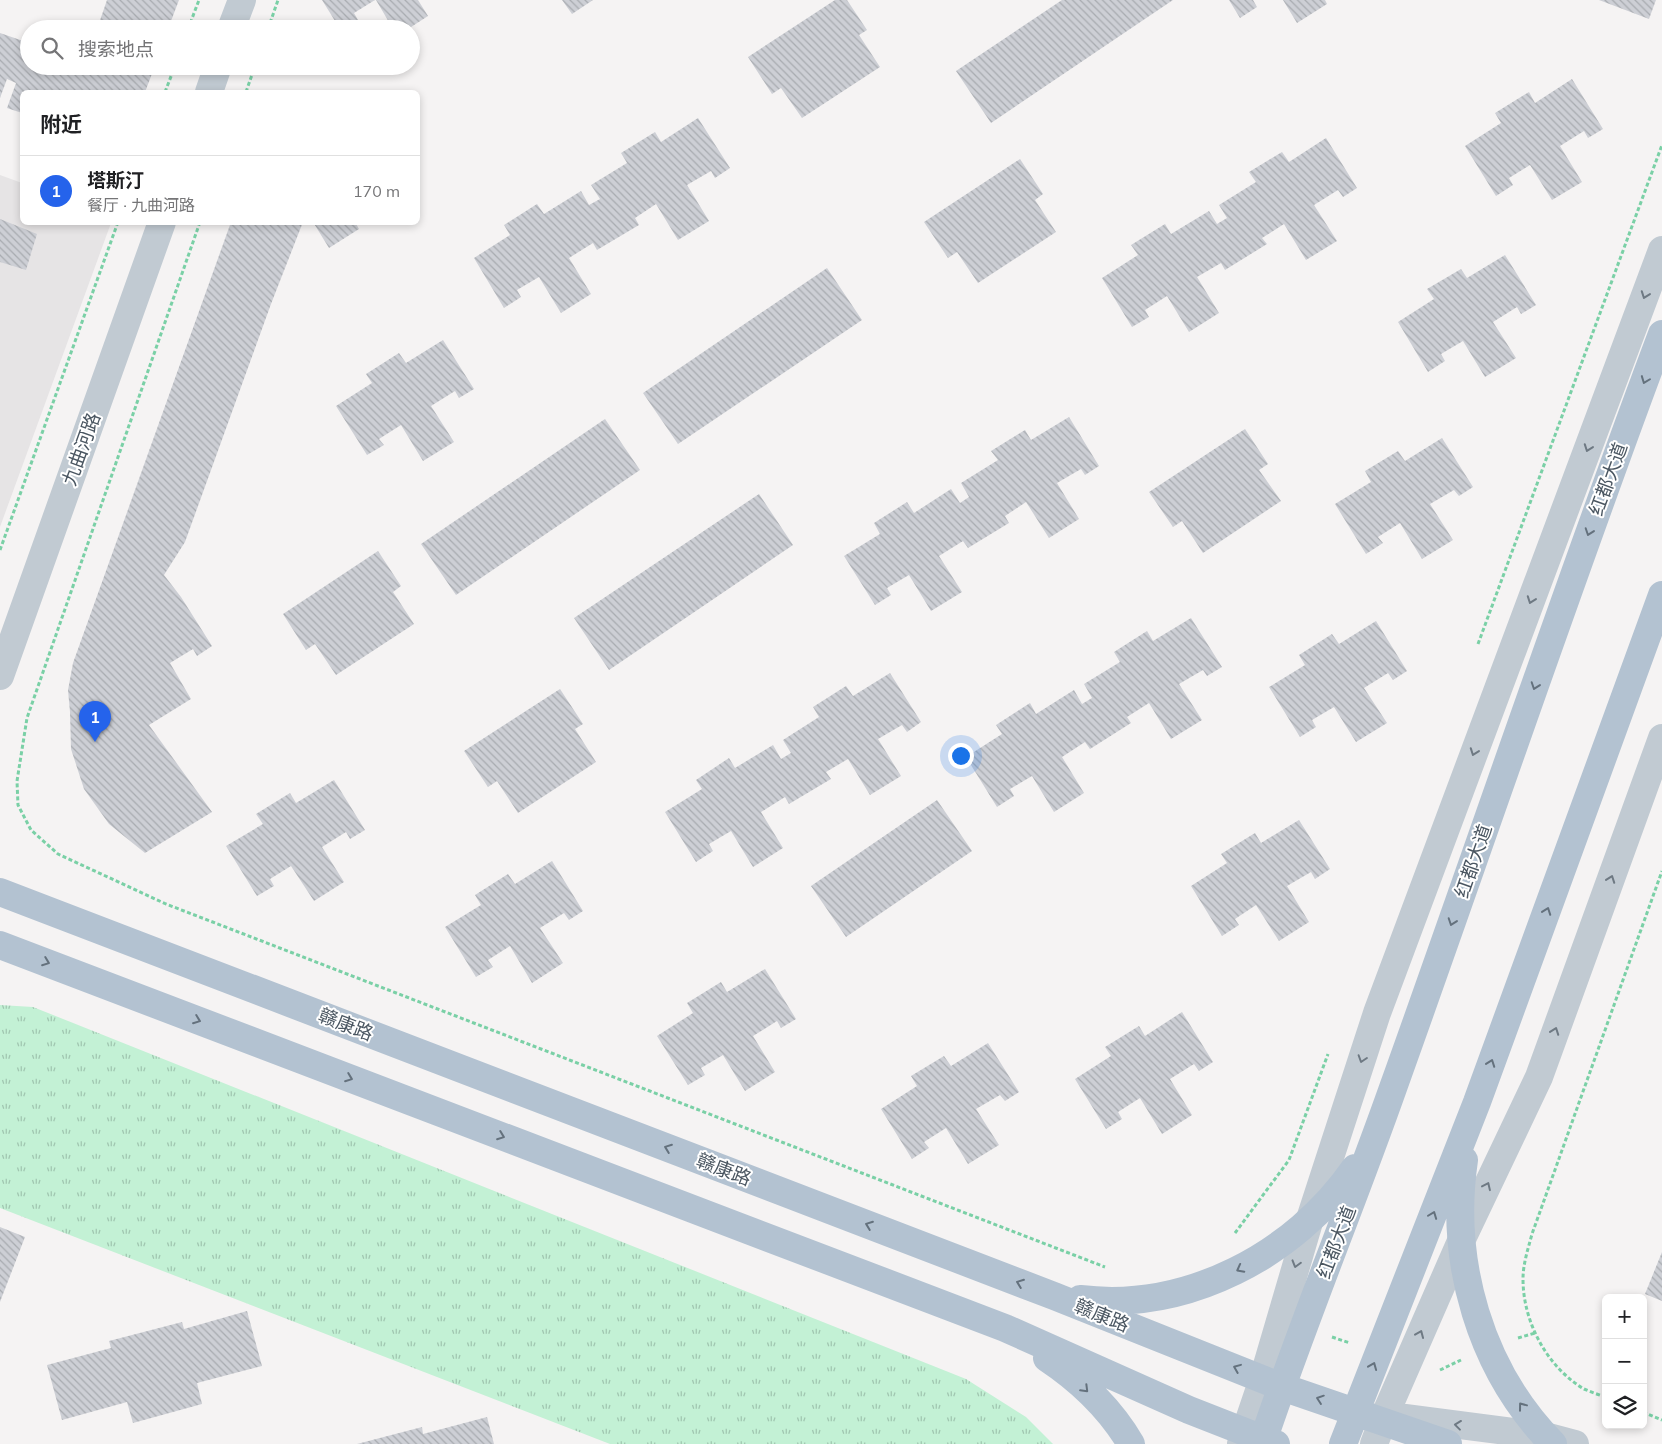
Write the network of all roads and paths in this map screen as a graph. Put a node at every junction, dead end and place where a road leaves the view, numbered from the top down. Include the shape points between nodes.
1 (199, 0) edge
2 (242, 0) edge
3 (278, 0) edge
4 (191, 20) edge
5 (234, 20) edge
6 (271, 20) edge
7 (172, 75) edge
8 (215, 75) edge
9 (252, 75) edge
10 (166, 90) edge
11 (210, 90) edge
12 (247, 90) edge
13 (1662, 145) edge
14 (117, 225) edge
15 (161, 225) edge
16 (199, 225) edge
17 (1662, 250) edge
18 (1662, 334) edge
19 (0, 550) edge
20 (1662, 595) edge
21 (1477, 649) dead end
22 (0, 676) edge
23 (1662, 738) edge
24 (1662, 871) edge
25 (0, 892) edge
26 (0, 945) edge
27 (1330, 1048) dead end
28 (1392, 1091) junction
29 (1477, 1102) junction
30 (1309, 1222) junction
31 (1234, 1235) dead end
32 (1461, 1241) junction
33 (1112, 1270) dead end
34 (1054, 1296) junction
35 (1304, 1326) junction
36 (1005, 1328) junction
37 (1378, 1354) junction
38 (1272, 1383) junction
39 (1602, 1395) edge
40 (1355, 1412) junction
41 (1647, 1414) edge
42 (1662, 1420) edge
43 (1381, 1427) edge
44 (1549, 1440) edge
45 (1258, 1441) edge
46 (1132, 1444) edge
47 (1343, 1444) edge
48 (1448, 1444) edge
49 (1575, 1444) edge

1 - 4 path
2 - 5 street
3 - 6 path
7 - 10 path
8 - 11 street
9 - 12 path
13 - 21 path
14 - 19 path
15 - 22 street, 九曲河路
16 - 33 path via 27,718 18,805 31,830 58,854 166,904
17 -> 30 street via 1377,1013
18 -> 28 main road, 红都大道
29 -> 20 main road
32 -> 23 street via 1539,1077
24 - 39 path via 1532,1234 1523,1279 1531,1325 1552,1361 1585,1389
34 -> 25 main road, 赣康路
26 -> 36 main road
27 - 31 path via 1289,1160
28 - 30 main road via 1363,1156 1342,1186
28 - 35 main road, 红都大道
29 - 32 main road via 1461,1179
37 -> 29 main road
30 -> 34 main road via 1261,1258 1230,1275 1196,1287 1126,1300
30 -> 38 street
43 -> 32 street
44 -> 32 main road via 1519,1402 1485,1340 1470,1296
38 -> 34 main road, 赣康路
35 - 37 path
35 - 38 main road, 红都大道
36 - 45 main road
36 -> 46 main road via 1080,1384 1105,1409
40 -> 37 main road
40 -> 38 main road, 赣康路
38 - 45 main road, 红都大道
40 - 43 main road, 赣康路
40 - 47 main road
41 - 42 path
44 -> 43 street
43 - 48 main road, 赣康路
44 - 49 street

